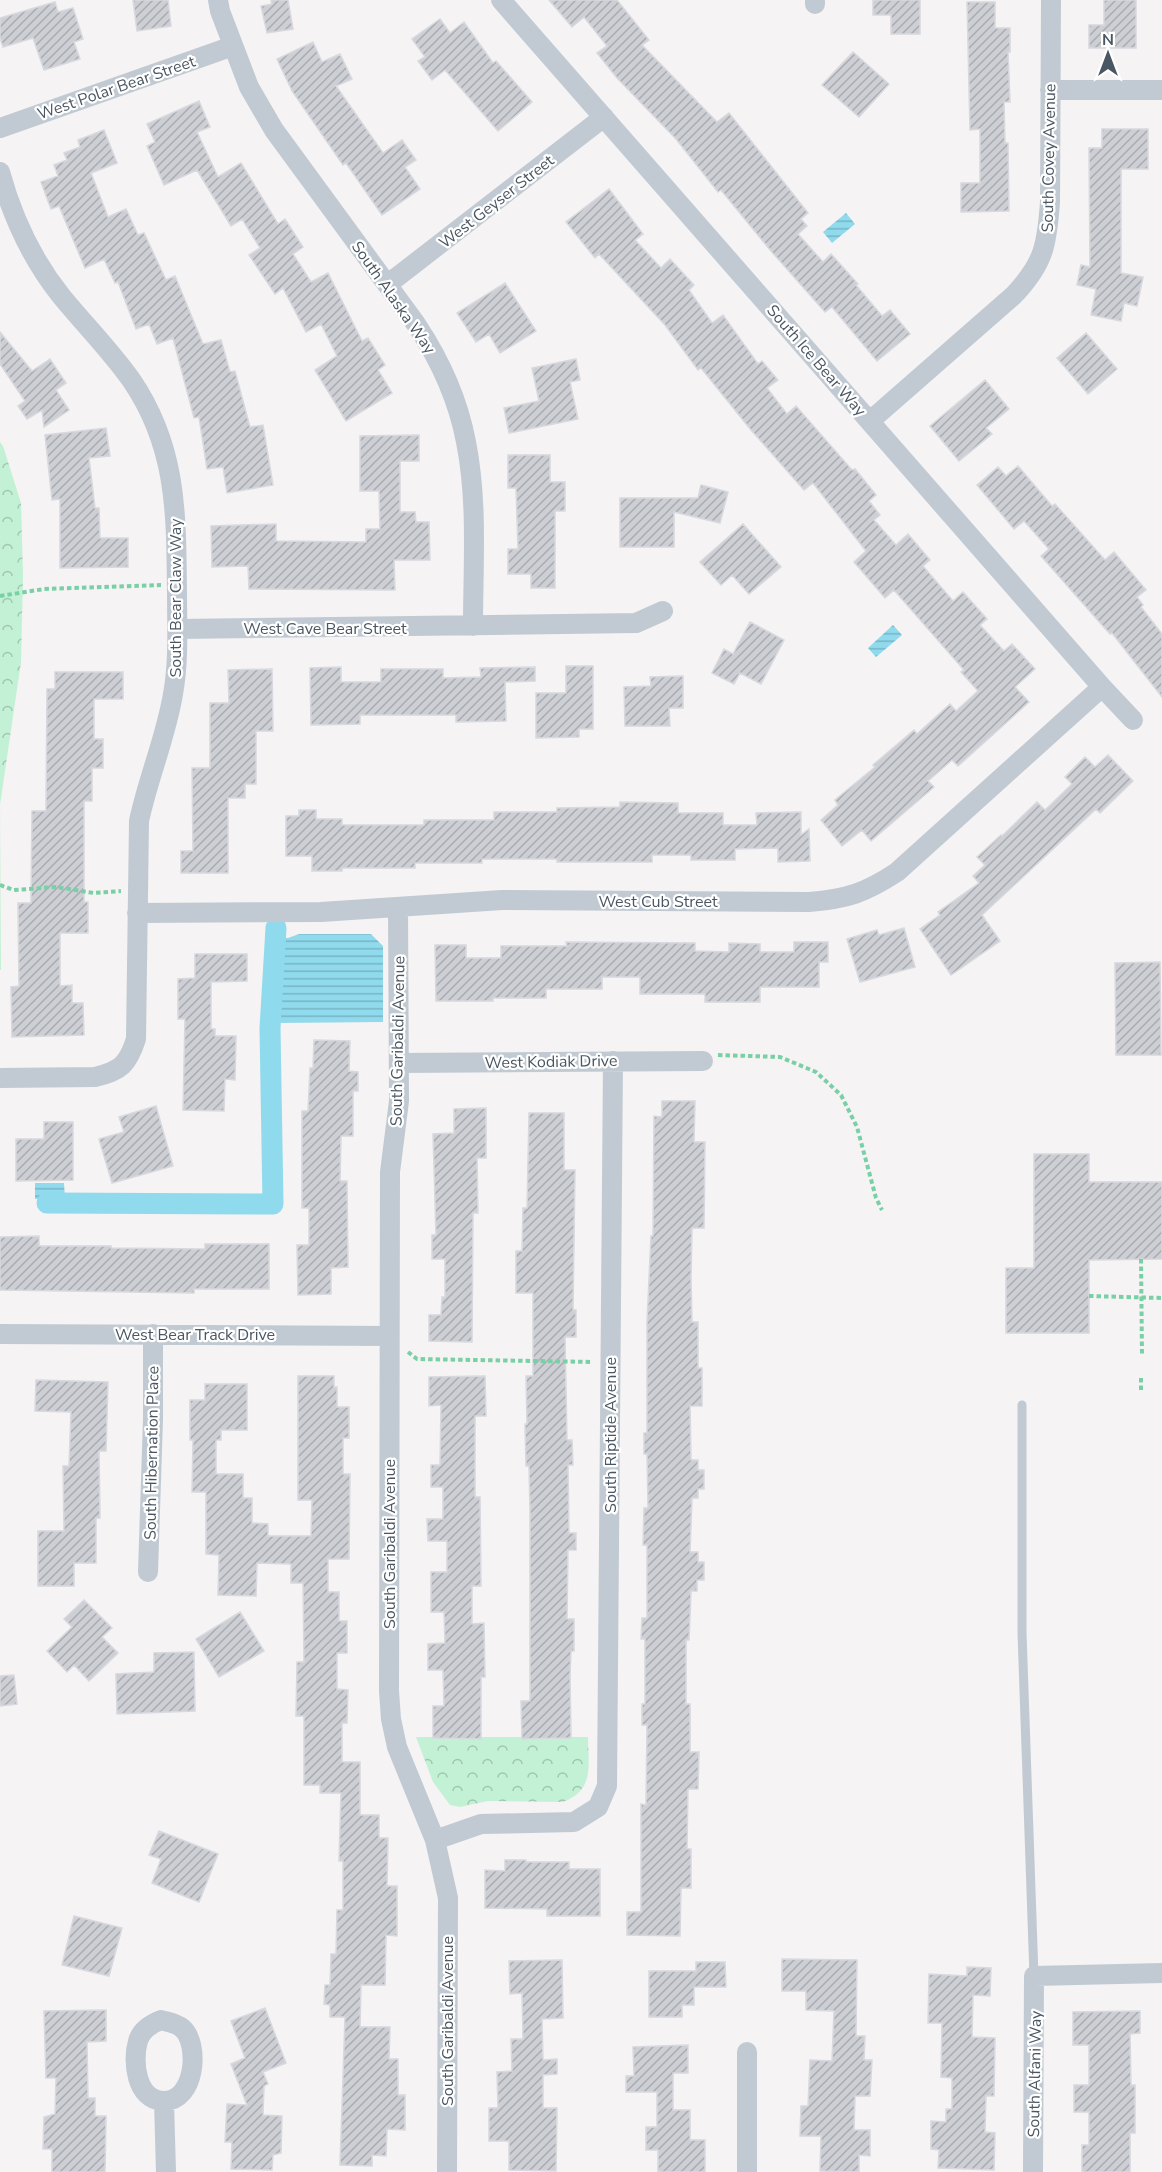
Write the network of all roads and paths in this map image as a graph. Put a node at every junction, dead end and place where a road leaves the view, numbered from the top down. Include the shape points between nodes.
1 (218, 0) edge
2 (501, 0) edge
3 (1051, 0) edge
4 (232, 46) junction
5 (1050, 90) junction
6 (1162, 90) edge
7 (604, 117) junction
8 (0, 128) edge
9 (0, 172) edge
10 (388, 284) junction
11 (870, 421) junction
12 (177, 585) junction
13 (0, 596) edge
14 (663, 611) dead end
15 (473, 626) junction
16 (177, 629) junction
17 (1102, 687) junction
18 (1133, 720) dead end
19 (0, 885) edge
20 (138, 891) junction
21 (398, 907) junction
22 (137, 912) junction
23 (710, 1058) joint
24 (613, 1061) junction
25 (399, 1063) junction
26 (0, 1078) edge
27 (882, 1210) dead end
28 (1141, 1259) dead end
29 (1089, 1296) dead end
30 (1142, 1298) junction
31 (1162, 1298) edge
32 (0, 1334) edge
33 (153, 1334) junction
34 (389, 1336) junction
35 (1142, 1355) dead end
36 (610, 1362) junction
37 (1141, 1378) dead end
38 (1141, 1390) dead end
39 (1022, 1405) dead end
40 (148, 1572) dead end
41 (435, 1840) junction
42 (1162, 1973) edge
43 (1034, 1976) junction
44 (747, 2052) dead end
45 (164, 2101) dead end
46 (166, 2172) edge
47 (447, 2172) edge
48 (747, 2172) edge
49 (1033, 2172) edge

1 - 4 street, South Alaska Way
2 - 7 street, South Ice Bear Way
3 - 5 street, South Covey Avenue
4 - 8 street, West Polar Bear Street
4 - 10 street, South Alaska Way via 249,87 274,130
5 - 6 street
5 - 11 street, South Covey Avenue via 1050,202 1042,258 1014,295
7 - 10 street, West Geyser Street
7 - 11 street, South Ice Bear Way
9 - 12 street, South Bear Claw Way via 24,236 48,277 116,359 151,414 164,449 176,508
10 - 15 street, South Alaska Way via 429,344 460,416 472,487
11 - 17 street, South Ice Bear Way
12 - 13 path via 44,589
12 - 16 street, South Bear Claw Way
14 - 15 street, West Cave Bear Street via 636,623
15 - 16 street, West Cave Bear Street
16 - 20 street, South Bear Claw Way via 173,695 139,821
17 - 18 street, South Ice Bear Way
17 - 21 street, West Cub Street via 897,872 873,887 838,900 502,900
19 - 20 path via 31,891 56,887 94,893
20 - 22 street, South Bear Claw Way
21 - 22 street, West Cub Street via 321,912
21 - 25 street, South Garibaldi Avenue
22 - 26 street, South Bear Claw Way via 136,1039 124,1065 95,1077
23 - 24 street, West Kodiak Drive
23 - 27 path via 780,1057 816,1072 841,1095 857,1126
24 - 25 street, West Kodiak Drive
24 - 36 street, South Riptide Avenue
25 - 34 street, South Garibaldi Avenue via 399,1101 390,1172
28 - 30 path
29 - 30 path
30 - 31 path
30 - 35 path
32 - 33 street, West Bear Track Drive
33 - 34 street, West Bear Track Drive
33 - 40 street, South Hibernation Place
34 - 36 path via 417,1359
34 - 41 street, South Garibaldi Avenue via 391,1719 397,1747
36 - 41 street, South Riptide Avenue via 607,1786 598,1807 574,1822 481,1824
37 - 38 path
39 - 43 lane via 1022,1633
41 - 47 street, South Garibaldi Avenue via 448,1898
42 - 43 street
43 - 49 street, South Alfani Way
44 - 48 street
45 - 46 street

